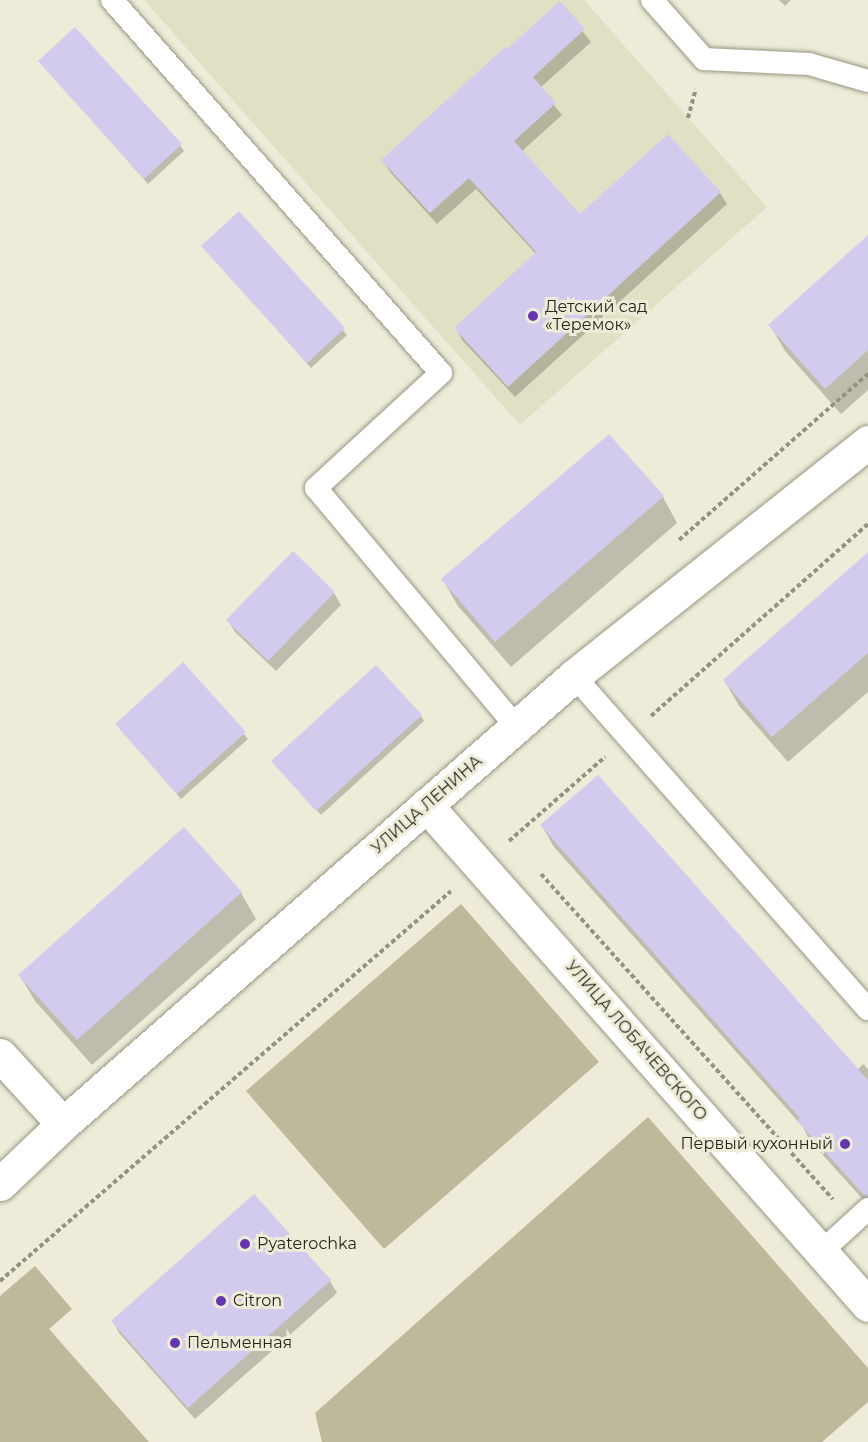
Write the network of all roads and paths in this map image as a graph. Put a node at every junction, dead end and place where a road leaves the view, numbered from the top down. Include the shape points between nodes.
1 (112, 0) edge
2 (652, 0) edge
3 (868, 81) edge
4 (868, 442) edge
5 (868, 524) edge
6 (574, 676) junction
7 (516, 726) junction
8 (629, 736) junction
9 (426, 805) junction
10 (503, 831) dead end
11 (511, 840) junction
12 (519, 849) dead end
13 (482, 865) junction
14 (535, 867) dead end
15 (868, 1009) edge
16 (0, 1055) edge
17 (63, 1124) junction
18 (0, 1184) edge
19 (861, 1215) edge
20 (821, 1252) junction
21 (0, 1281) edge
22 (868, 1305) edge

1 - 7 lane via 441,373 316,488
2 - 3 lane via 704,59 808,64
4 - 6 street, УЛИЦА ЛЕНИНА
5 - 8 path
6 - 7 street, УЛИЦА ЛЕНИНА
6 - 8 lane
7 - 9 street, УЛИЦА ЛЕНИНА
8 - 11 path
8 - 15 lane
9 - 13 street, УЛИЦА ЛОБАЧЕВСКОГО
9 - 17 street, УЛИЦА ЛЕНИНА
10 - 11 path
11 - 12 path
11 - 13 path
13 - 20 street, УЛИЦА ЛОБАЧЕВСКОГО
13 - 21 path
14 - 19 path
16 - 17 street
17 - 18 street, УЛИЦА ЛЕНИНА
19 - 20 lane
20 - 22 street, УЛИЦА ЛОБАЧЕВСКОГО

